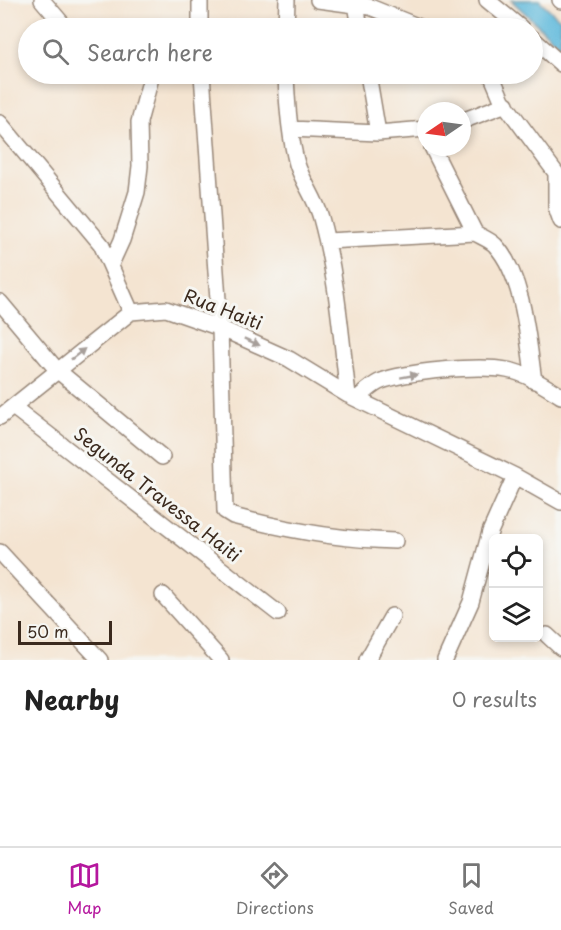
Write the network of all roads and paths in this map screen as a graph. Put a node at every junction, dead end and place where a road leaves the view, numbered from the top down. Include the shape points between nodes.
1 (42, 0) edge
2 (200, 0) edge
3 (287, 0) edge
4 (318, 0) edge
5 (488, 0) edge
6 (356, 4) junction
7 (57, 18) edge
8 (200, 18) edge
9 (286, 18) edge
10 (358, 18) edge
11 (399, 18) edge
12 (509, 18) edge
13 (543, 48) edge
14 (561, 64) edge
15 (149, 84) edge
16 (203, 84) edge
17 (287, 84) edge
18 (370, 84) edge
19 (496, 84) edge
20 (506, 104) junction
21 (471, 118) edge
22 (0, 123) edge
23 (291, 129) junction
24 (417, 130) edge
25 (378, 133) junction
26 (436, 156) edge
27 (561, 221) edge
28 (475, 233) junction
29 (327, 241) junction
30 (111, 264) junction
31 (0, 302) edge
32 (131, 312) junction
33 (220, 328) junction
34 (57, 370) junction
35 (534, 381) junction
36 (561, 396) edge
37 (353, 397) junction
38 (13, 407) junction
39 (0, 417) edge
40 (162, 457) dead end
41 (515, 476) junction
42 (561, 502) edge
43 (395, 541) dead end
44 (0, 552) edge
45 (163, 595) dead end
46 (278, 614) dead end
47 (392, 616) dead end
48 (547, 635) dead end
49 (561, 648) edge
50 (100, 660) edge
51 (220, 660) edge
52 (367, 660) edge
53 (445, 660) edge

1 - 7 street
2 - 8 street
3 - 9 street
4 - 6 street
5 - 12 street
6 - 10 street
6 - 11 street
13 - 14 street
15 - 30 street via 139,122 137,192
16 - 33 street
17 - 23 street
18 - 25 street
19 - 20 street
20 - 21 street
20 - 27 street via 554,170 558,180 556,207
22 - 30 street via 91,231
23 - 25 street
23 - 29 street via 297,164 311,190
24 - 25 street
26 - 28 street
28 - 29 street
28 - 35 street via 496,246 514,278
29 - 37 street
30 - 32 street
31 - 34 street
32 - 33 street, Rua Haiti via 166,309
34 -> 32 street
33 -> 37 street, Rua Haiti via 289,359
33 - 43 street via 225,510 233,516 308,532
34 - 38 street
34 - 40 street
35 - 36 street
37 -> 35 street via 380,382 435,371 507,370
37 - 41 street, Rua Haiti
38 - 39 street
38 - 46 street, Segunda Travessa Haiti
41 - 42 street, Rua Haiti
41 - 53 street via 490,532 471,602
44 - 50 street
45 - 51 street
47 - 52 street
48 - 49 street

